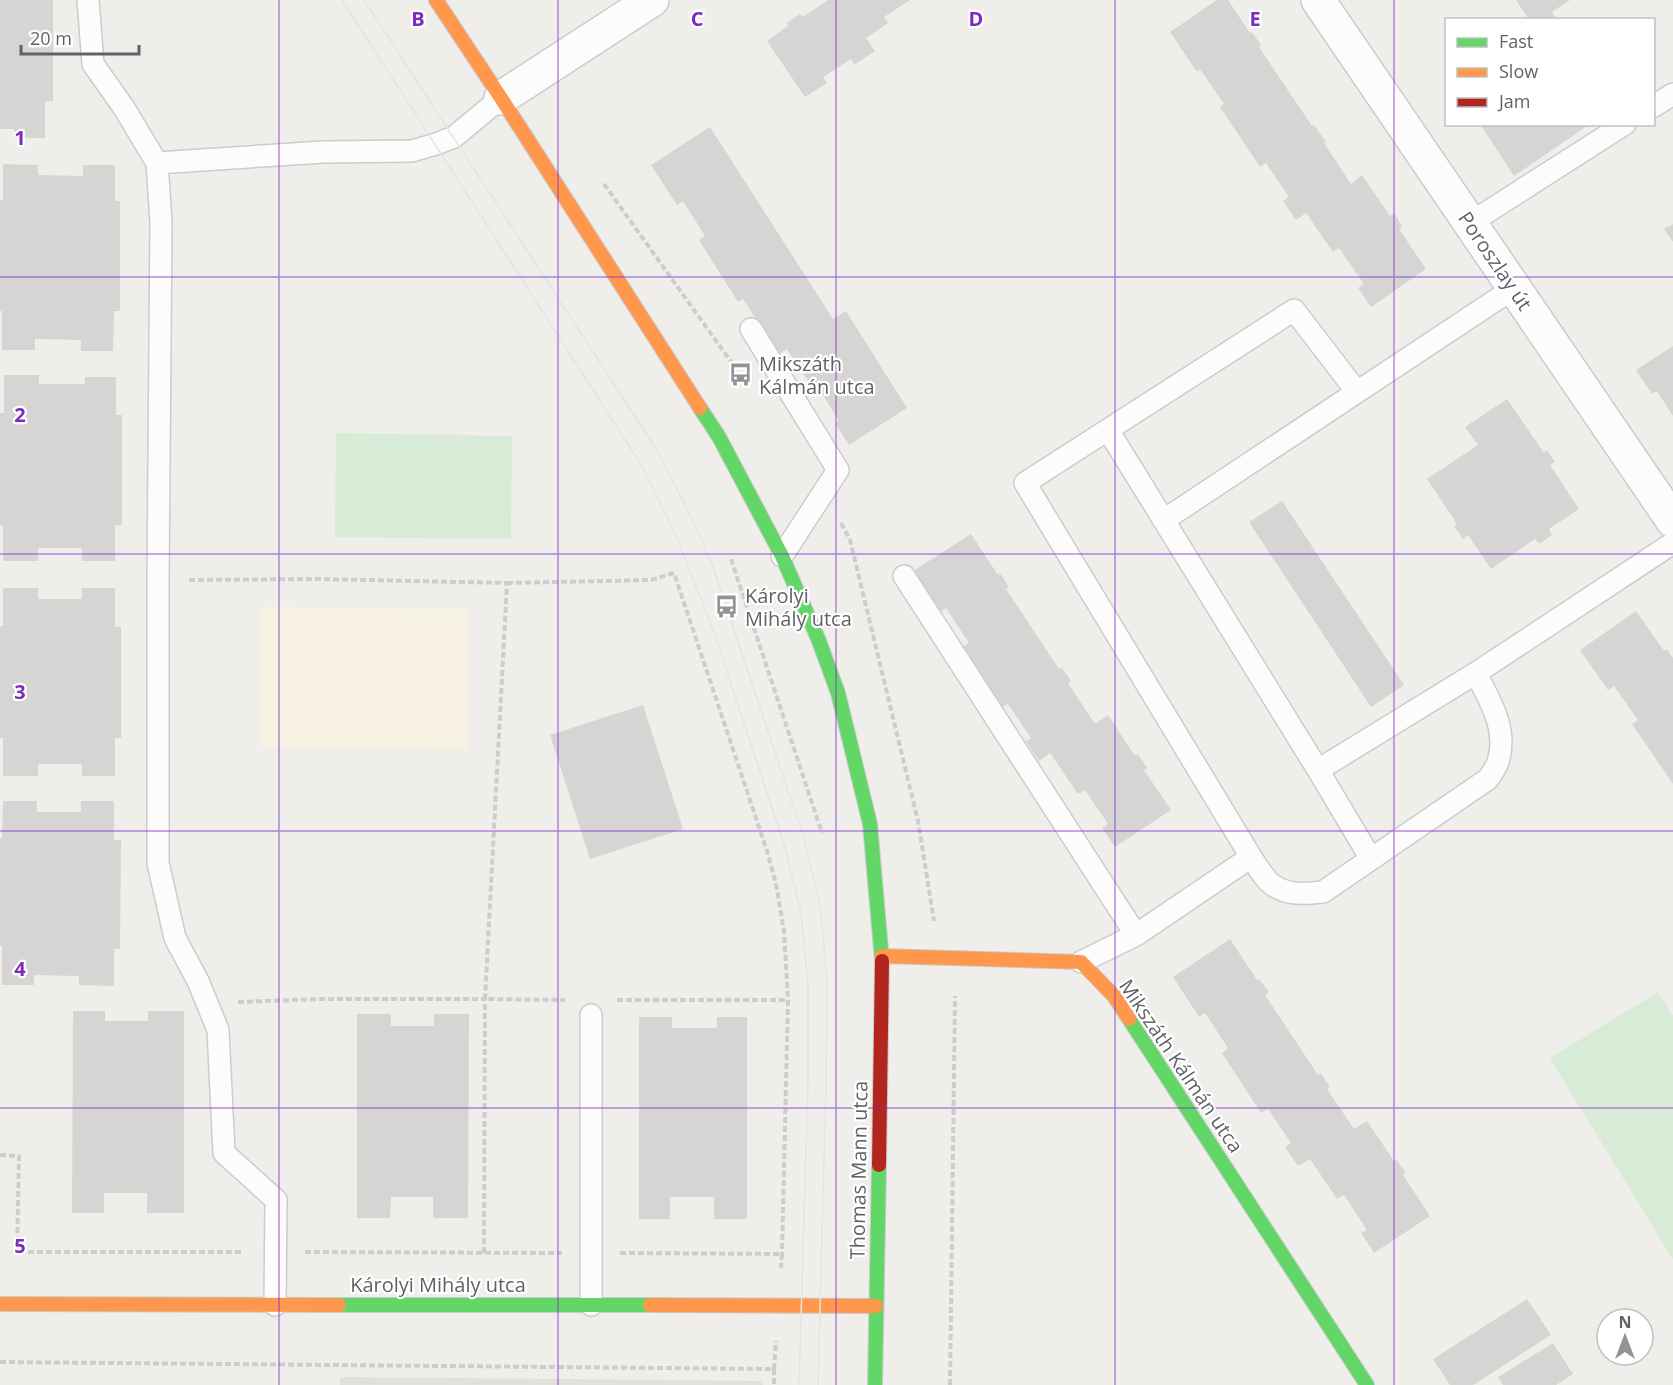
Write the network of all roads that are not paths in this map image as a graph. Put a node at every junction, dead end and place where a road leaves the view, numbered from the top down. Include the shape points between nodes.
1 (88, 0) edge
2 (436, 0) edge
3 (652, 0) edge
4 (1318, 0) edge
5 (1673, 94) edge
6 (501, 99) junction
7 (1655, 105) edge
8 (1622, 126) edge
9 (157, 163) junction
10 (1470, 223) junction
11 (1514, 288) junction
12 (751, 329) dead end
13 (1357, 393) junction
14 (1108, 430) junction
15 (1164, 519) junction
16 (1673, 521) edge
17 (1673, 543) edge
18 (782, 556) junction
19 (904, 576) dead end
20 (1476, 673) junction
21 (1318, 770) junction
22 (1251, 857) junction
23 (1371, 859) junction
24 (1136, 935) junction
25 (882, 956) junction
26 (1082, 962) junction
27 (591, 1015) dead end
28 (0, 1304) edge
29 (275, 1305) junction
30 (591, 1305) junction
31 (876, 1306) junction
32 (875, 1385) edge
33 (1367, 1385) edge

1 - 9 lane via 93,64
2 - 6 street
3 - 6 street
4 - 10 street, Poroszlay út
5 - 7 lane
6 - 9 lane via 454,137 412,151 323,152
6 - 18 street via 719,437
8 - 10 lane
9 - 29 lane via 161,222 158,863 174,938 198,981 218,1030 224,1153 276,1200
10 - 11 street, Poroszlay út
11 - 13 lane
11 - 16 street, Poroszlay út
12 - 18 lane via 838,470
13 - 14 lane via 1294,310
13 - 15 lane
14 - 15 lane
14 - 22 lane via 1025,483
15 - 21 lane
17 - 20 lane
18 - 25 street via 838,693 870,824
19 - 24 lane
20 - 21 lane
20 - 23 lane via 1499,721 1499,760 1488,779
21 - 23 lane
22 - 23 lane via 1269,882 1300,895 1323,892
22 - 24 lane
24 - 26 lane
25 - 26 street
25 - 31 street, Thomas Mann utca
26 - 33 street, Mikszáth Kálmán utca via 1114,996
27 - 30 lane
28 - 29 street, Károlyi Mihály utca
29 - 30 street, Károlyi Mihály utca
30 - 31 street, Károlyi Mihály utca
31 - 32 street, Thomas Mann utca

